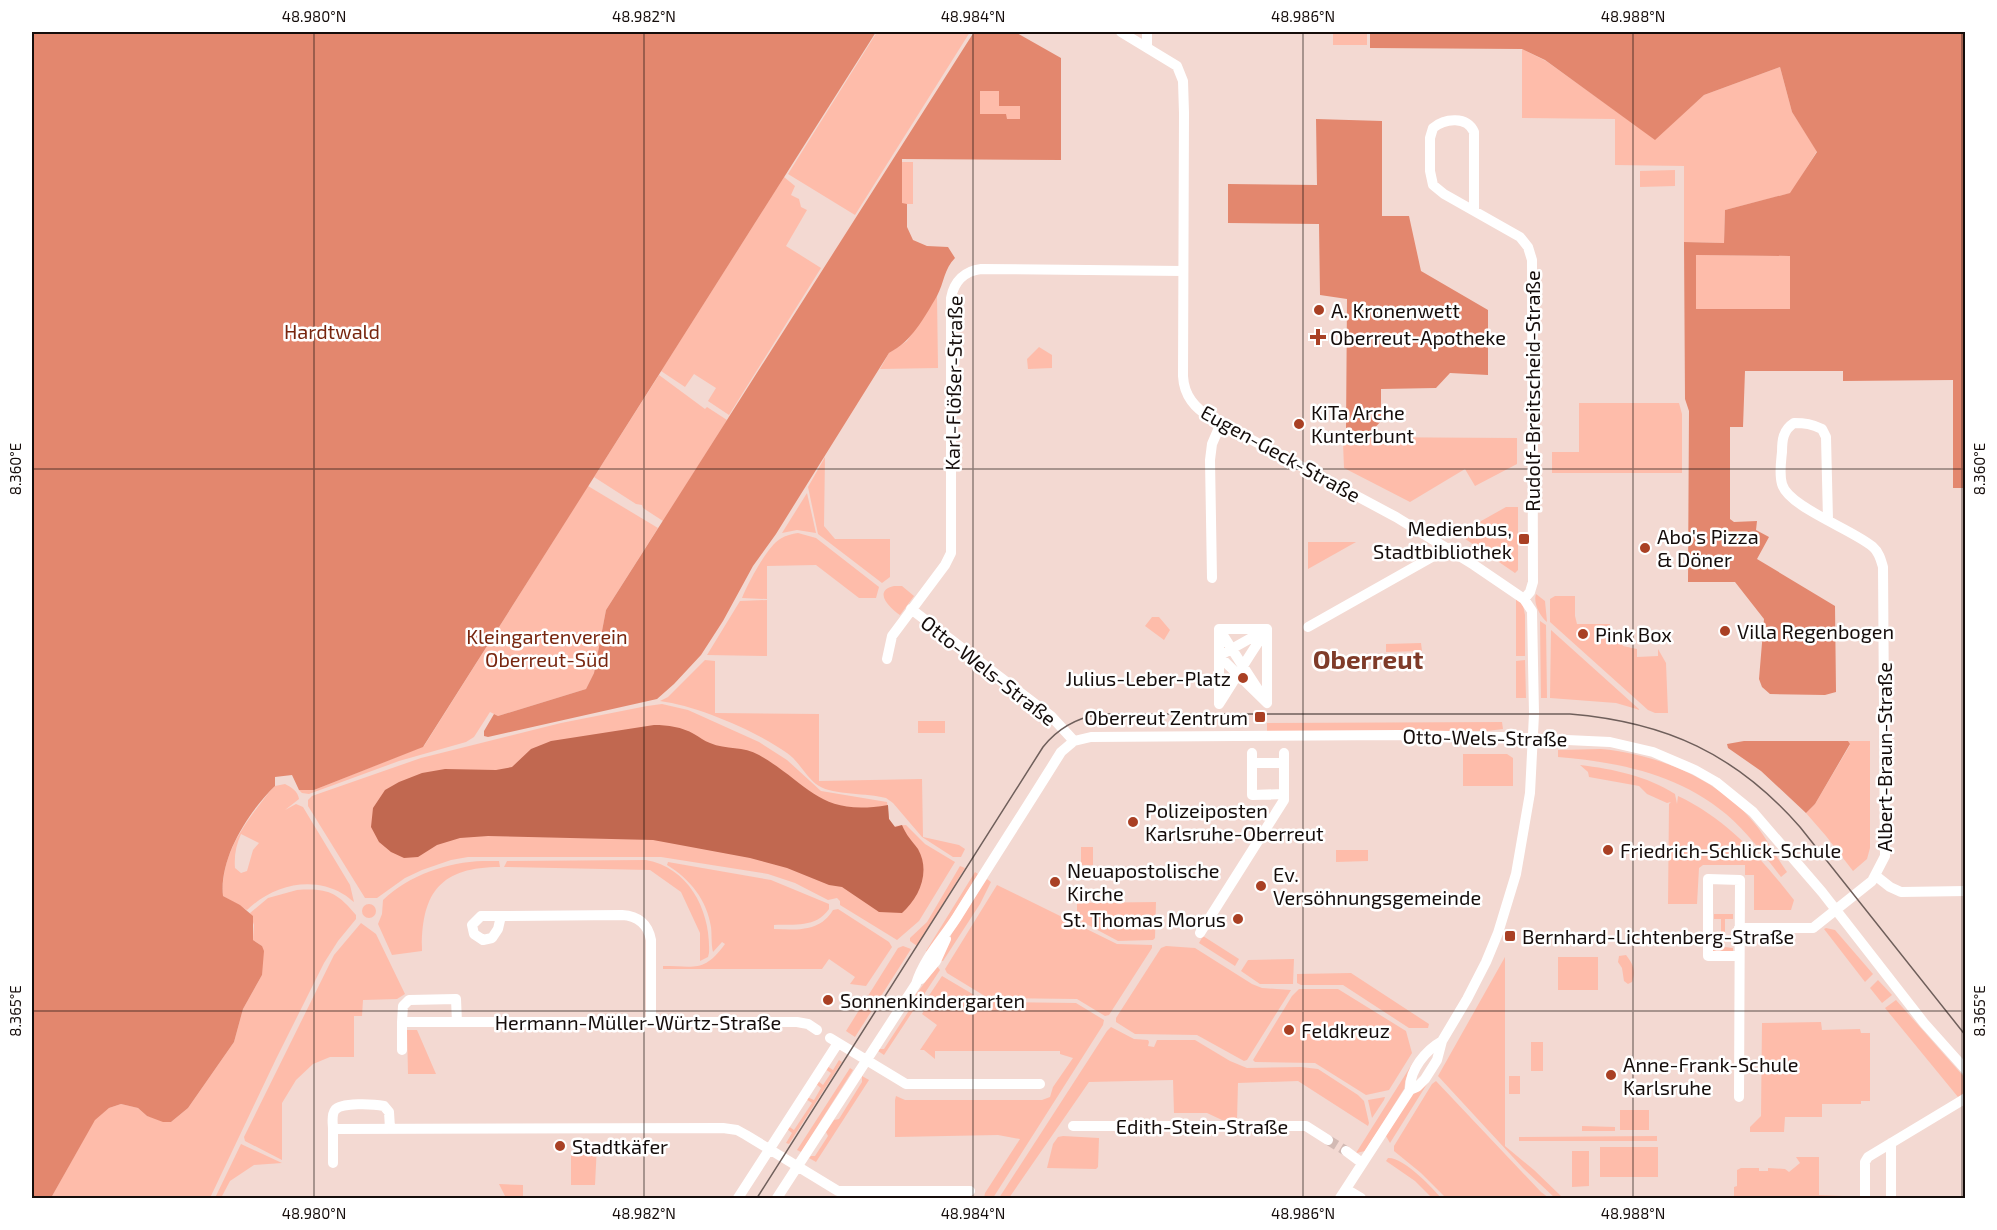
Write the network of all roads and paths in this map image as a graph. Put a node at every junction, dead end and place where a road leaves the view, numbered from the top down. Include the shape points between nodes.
1 (1121, 32) edge
2 (1147, 32) edge
3 (1147, 47) junction
4 (1474, 211) junction
5 (1183, 270) junction
6 (1221, 423) junction
7 (1828, 520) junction
8 (1448, 548) junction
9 (1212, 578) dead end
10 (1524, 599) junction
11 (911, 609) junction
12 (1308, 627) dead end
13 (1219, 629) junction
14 (1267, 629) junction
15 (1231, 648) junction
16 (1219, 656) junction
17 (887, 659) dead end
18 (1240, 670) junction
19 (1533, 739) junction
20 (1074, 741) junction
21 (1279, 797) junction
22 (1876, 876) junction
23 (1965, 891) edge
24 (1836, 910) junction
25 (501, 916) dead end
26 (1739, 928) junction
27 (1200, 933) dead end
28 (1739, 956) junction
29 (402, 1022) junction
30 (457, 1022) junction
31 (651, 1022) junction
32 (817, 1030) dead end
33 (402, 1050) dead end
34 (865, 1060) junction
35 (1965, 1070) edge
36 (1040, 1084) dead end
37 (1739, 1097) dead end
38 (1965, 1098) edge
39 (1072, 1126) dead end
40 (390, 1128) junction
41 (333, 1129) junction
42 (1328, 1140) tunnel mouth
43 (1891, 1143) junction
44 (769, 1149) junction
45 (1346, 1152) tunnel mouth
46 (333, 1163) dead end
47 (1362, 1163) junction
48 (797, 1167) junction
49 (970, 1191) dead end
50 (1343, 1194) edge
51 (738, 1198) edge
52 (777, 1198) edge
53 (1361, 1198) edge
54 (1865, 1198) edge
55 (1891, 1198) edge

1 - 3 street, Eugen-Geck-Straße
2 - 3 street
3 - 5 street, Eugen-Geck-Straße via 1172,61 1182,76
4 - 4 street, Rudolf-Breitscheid-Straße via 1474,132 1463,121 1445,121 1433,128 1430,138 1433,185
4 - 10 street, Rudolf-Breitscheid-Straße via 1520,237 1532,260 1533,582
5 - 6 street, Eugen-Geck-Straße via 1183,384 1197,408
5 - 11 street, Karl-Flößer-Straße via 981,269 959,280 951,297 951,549 945,565
6 - 8 street, Eugen-Geck-Straße
6 - 9 street via 1210,460
7 - 7 street, Albert-Braun-Straße via 1826,437 1822,429 1794,423 1783,436 1782,484 1790,497
7 - 22 street, Albert-Braun-Straße via 1875,549 1883,567 1886,845 1884,862
8 - 10 street, Eugen-Geck-Straße
8 - 12 street
10 - 19 street, Eugen-Geck-Straße via 1532,611
11 - 17 street, Karl-Flößer-Straße via 892,636
11 - 20 street, Otto-Wels-Straße via 1051,716
13 - 14 street
13 - 15 street
13 - 16 street
14 - 15 street
14 - 18 street
14 - 18 street via 1267,703
15 - 16 street
15 - 18 street
16 - 18 street
16 - 18 street via 1219,704
19 - 20 street, Otto-Wels-Straße via 1217,735 1091,736
19 - 24 street, Otto-Wels-Straße via 1591,740 1631,746 1695,770 1753,812
19 - 47 street via 1528,813 1508,904 1486,962 1442,1041 1437,1060 1418,1087 1410,1090
20 - 34 street via 1061,752
21 - 21 street via 1284,758 1252,758 1252,795
21 - 27 street via 1284,800
22 - 23 street, Albert-Braun-Straße via 1901,892
22 - 24 street, Albert-Braun-Straße
24 - 26 street, Albert-Braun-Straße via 1811,928
24 - 35 street, Otto-Wels-Straße via 1906,1002
25 - 31 street via 627,915 643,922 651,940
26 - 28 street
26 - 28 street via 1740,880 1708,879 1708,956
28 - 37 street
29 - 30 street, Hermann-Müller-Würtz-Straße
29 - 30 street via 406,1001 456,999
29 - 33 street
30 - 31 street, Hermann-Müller-Würtz-Straße
31 - 32 street, Hermann-Müller-Würtz-Straße via 797,1022
34 - 36 street via 909,1085
34 - 44 street via 834,1041
34 - 48 street
38 - 43 street
39 - 42 street, Edith-Stein-Straße via 1305,1126
40 - 41 street
40 - 41 street via 389,1112 384,1106 344,1105 334,1111
40 - 44 street via 723,1128 736,1130
41 - 46 street
43 - 54 street via 1865,1162
43 - 55 street
44 - 48 street
44 - 51 street
45 - 47 street
47 - 50 street
48 - 49 street via 841,1192
48 - 52 street
50 - 53 street

